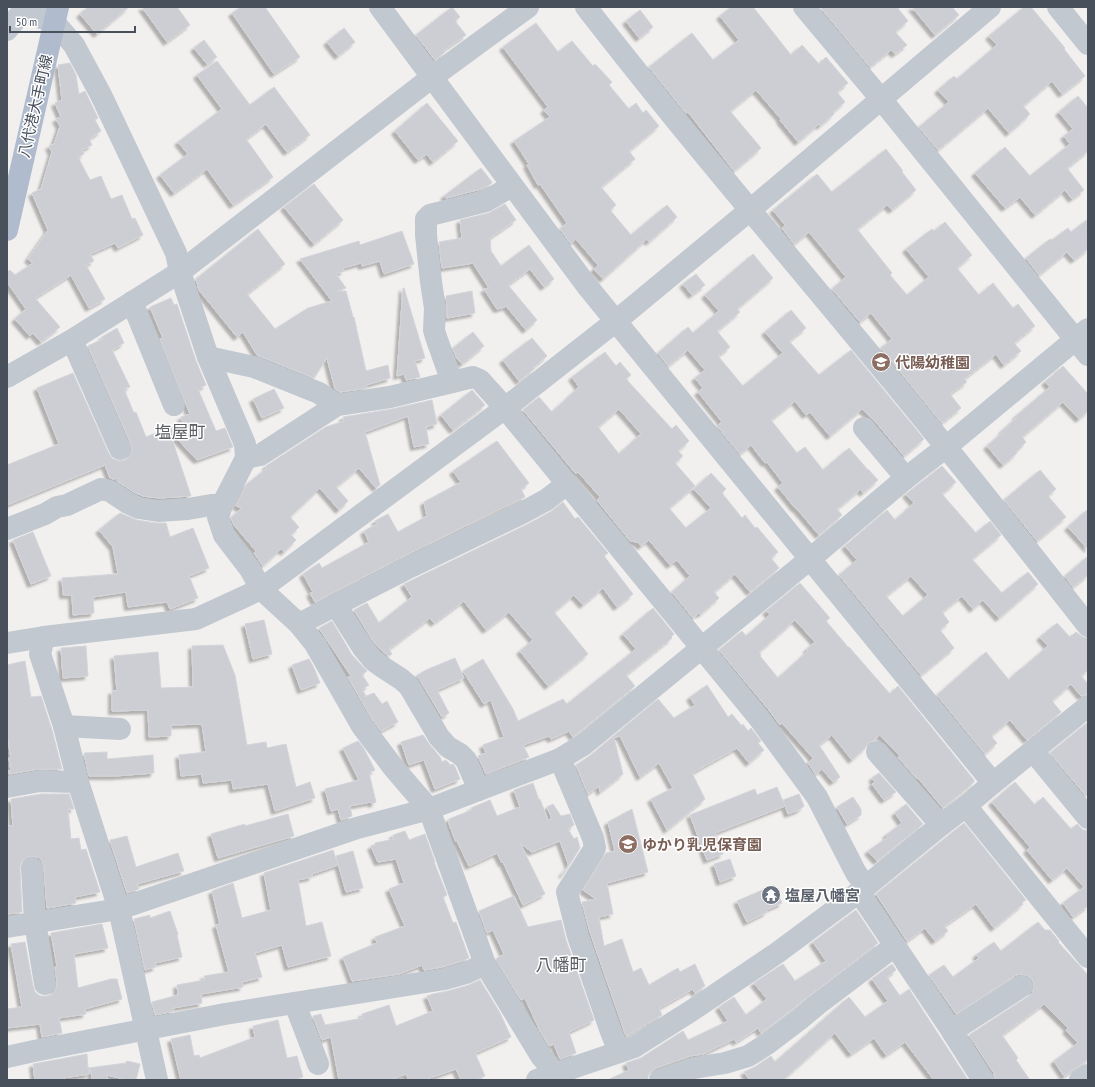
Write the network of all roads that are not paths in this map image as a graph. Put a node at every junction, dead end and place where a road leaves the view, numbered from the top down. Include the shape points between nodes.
1 (380, 7) edge
2 (528, 7) edge
3 (586, 7) edge
4 (804, 7) edge
5 (990, 7) edge
6 (1058, 7) edge
7 (49, 13) edge
8 (7, 30) edge
9 (1088, 44) edge
10 (432, 78) junction
11 (881, 99) junction
12 (7, 167) edge
13 (512, 186) junction
14 (750, 210) junction
15 (7, 230) edge
16 (180, 272) junction
17 (132, 302) junction
18 (616, 320) junction
19 (72, 340) junction
20 (1084, 342) edge
21 (208, 357) junction
22 (7, 377) edge
23 (452, 382) junction
24 (174, 405) dead end
25 (337, 405) junction
26 (505, 408) junction
27 (864, 428) dead end
28 (946, 446) junction
29 (120, 449) dead end
30 (246, 458) junction
31 (906, 478) junction
32 (567, 484) junction
33 (222, 505) junction
34 (7, 529) edge
35 (810, 559) junction
36 (261, 589) junction
37 (336, 606) junction
38 (299, 624) junction
39 (1088, 626) edge
40 (44, 637) junction
41 (7, 643) edge
42 (701, 648) junction
43 (1088, 706) edge
44 (64, 726) junction
45 (120, 729) dead end
46 (1033, 751) junction
47 (877, 752) dead end
48 (560, 759) junction
49 (78, 782) junction
50 (993, 783) junction
51 (7, 787) edge
52 (479, 790) junction
53 (966, 806) junction
54 (429, 809) junction
55 (1088, 818) edge
56 (941, 825) junction
57 (32, 868) dead end
58 (863, 889) junction
59 (119, 909) junction
60 (34, 922) junction
61 (7, 927) edge
62 (895, 946) junction
63 (1088, 957) edge
64 (485, 964) junction
65 (45, 984) dead end
66 (1022, 986) dead end
67 (296, 1004) junction
68 (146, 1029) junction
69 (952, 1031) junction
70 (619, 1052) junction
71 (7, 1057) edge
72 (318, 1064) dead end
73 (1088, 1074) edge
74 (551, 1078) edge
75 (157, 1080) edge
76 (660, 1080) edge
77 (983, 1080) edge
78 (1080, 1080) edge

1 - 10 street
2 - 10 street
3 - 14 street
4 - 11 street
5 - 11 street
6 - 9 street
7 - 8 street via 22,12
7 - 12 main road, 八代港大手町線
7 - 15 main road, 八代港大手町線
7 - 16 street via 74,45 101,95 176,253
10 - 13 street
10 - 16 street
11 - 14 street
11 - 20 street
13 - 18 street via 587,286
13 - 23 street via 486,201 426,219 435,308 434,330
14 - 18 street
14 - 28 street
16 - 17 street
16 - 21 street
17 - 19 street
17 - 24 street
18 - 26 street
18 - 35 street
19 - 22 street
19 - 29 street
20 - 28 street
21 - 25 street via 254,367 319,393
21 - 30 street via 245,444
23 - 25 street via 390,397
23 - 26 street via 473,377 480,380
25 - 30 street via 260,455
26 - 32 street
26 - 36 street
27 - 31 street
28 - 31 street
28 - 39 street
30 - 33 street
31 - 35 street
32 - 37 street via 546,500 520,514
32 - 42 street
33 - 34 street via 158,511 139,508 110,491 101,489
33 - 36 street via 218,517 224,535 250,569
35 - 42 street
35 - 50 street
36 - 38 street
36 - 40 street via 196,619
37 - 38 street
37 - 52 street via 373,660 409,686 439,736 448,747 466,760
38 - 54 street via 315,644 362,726
40 - 41 street
40 - 44 street via 40,654
42 - 48 street via 583,745
42 - 58 street via 759,718 817,797
43 - 46 street
44 - 45 street
44 - 49 street
46 - 50 street
46 - 55 street
47 - 56 street
48 - 52 street
48 - 70 street via 595,848 567,892 578,936
49 - 51 street via 40,780
49 - 59 street
50 - 53 street
52 - 54 street
53 - 56 street
53 - 63 street
54 - 59 street via 356,828
54 - 64 street
56 - 58 street
57 - 60 street
58 - 62 street
58 - 70 street via 778,953 634,1047
59 - 60 street
59 - 68 street
60 - 61 street
60 - 65 street
62 - 69 street
62 - 76 street via 800,1020 748,1056 694,1068
64 - 67 street via 445,979
64 - 74 street via 541,1056
66 - 69 street
67 - 68 street
67 - 72 street
68 - 71 street
68 - 75 street
69 - 77 street
70 - 74 street
73 - 78 street

